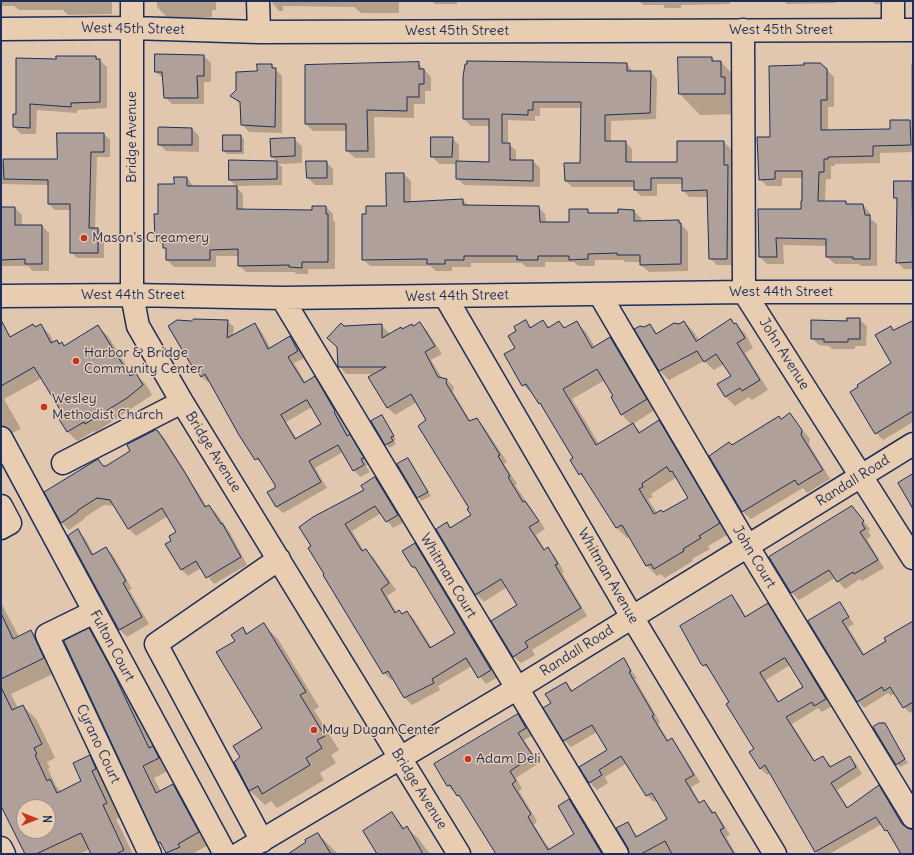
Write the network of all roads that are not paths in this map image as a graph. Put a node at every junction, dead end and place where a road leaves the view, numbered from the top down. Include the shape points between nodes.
1 (132, 1) edge
2 (258, 1) edge
3 (893, 1) edge
4 (132, 28) junction
5 (1, 29) edge
6 (743, 30) junction
7 (903, 30) edge
8 (259, 32) junction
9 (744, 292) junction
10 (913, 292) edge
11 (132, 294) junction
12 (600, 294) junction
13 (1, 296) edge
14 (445, 296) junction
15 (282, 298) junction
16 (182, 402) junction
17 (1, 438) edge
18 (913, 444) edge
19 (62, 463) dead end
20 (862, 476) junction
21 (1, 506) edge
22 (1, 528) edge
23 (748, 547) junction
24 (913, 558) edge
25 (279, 559) junction
26 (94, 612) junction
27 (632, 617) junction
28 (516, 689) junction
29 (400, 759) junction
30 (913, 817) edge
31 (262, 841) junction
32 (1, 848) edge
33 (4, 854) edge
34 (150, 854) edge
35 (225, 854) edge
36 (239, 854) edge
37 (459, 854) edge
38 (616, 854) edge
39 (775, 854) edge

1 - 4 street, Bridge Avenue
2 - 8 street
3 - 7 street
4 - 5 street, West 45th Street
4 - 8 street, West 45th Street
4 - 11 street, Bridge Avenue
6 - 7 street, West 45th Street
6 - 8 street, West 45th Street
6 - 9 street
9 - 10 street, West 44th Street
9 - 12 street, West 44th Street
9 - 20 street, John Avenue
11 - 13 street, West 44th Street
11 - 15 street, West 44th Street
11 - 16 street, Bridge Avenue via 138,326
12 - 14 street, West 44th Street
12 - 23 street, John Court
14 - 15 street, West 44th Street
14 - 27 street, Whitman Avenue
15 - 28 street, Whitman Court
16 - 19 street
16 - 25 street, Bridge Avenue
17 - 26 street, Fulton Court
18 - 20 street, Randall Road
20 - 23 street, Randall Road
20 - 24 street, John Avenue
21 - 22 street via 10,524
23 - 27 street, Randall Road
23 - 30 street, John Court
25 - 29 street, Bridge Avenue
25 - 31 street via 156,644
26 - 34 street, Cyrano Court via 46,635
26 - 35 street, Fulton Court
27 - 28 street, Randall Road
27 - 39 street, Whitman Avenue
28 - 29 street, Randall Road
28 - 38 street, Whitman Court
29 - 31 street, Randall Road
29 - 37 street, Bridge Avenue
31 - 36 street, Randall Road
32 - 33 street

